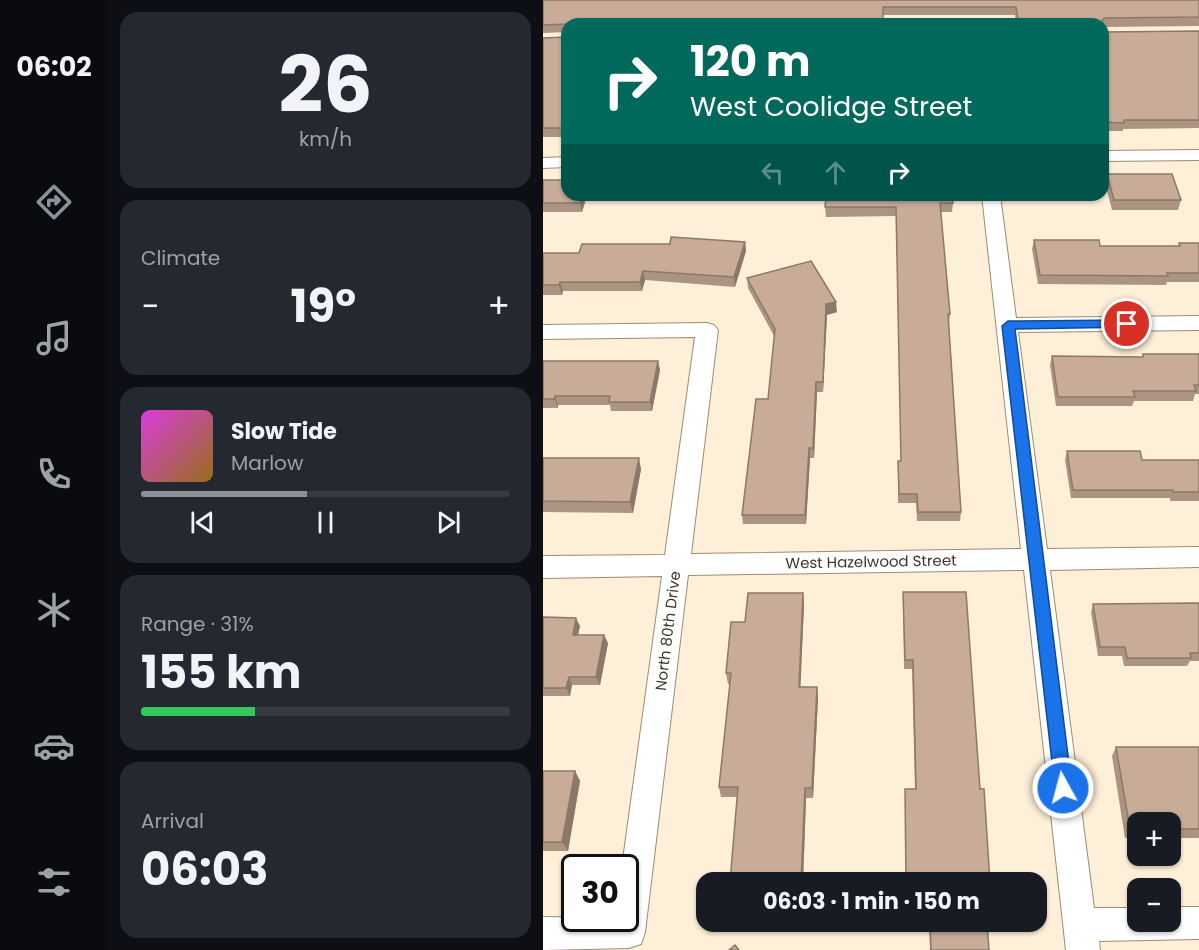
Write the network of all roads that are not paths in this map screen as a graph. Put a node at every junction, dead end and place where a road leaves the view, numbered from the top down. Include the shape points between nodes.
1 (1199, 154) edge
2 (1109, 156) edge
3 (561, 162) edge
4 (543, 163) edge
5 (992, 201) edge
6 (1199, 323) edge
7 (1008, 326) junction
8 (543, 332) edge
9 (1199, 557) edge
10 (1036, 559) junction
11 (677, 565) junction
12 (543, 567) edge
13 (1199, 923) edge
14 (543, 934) edge
15 (1082, 938) edge

1 - 2 street
3 - 4 street
5 - 7 street
6 - 7 street
7 - 10 street
8 - 11 street, North 80th Drive via 707,330
9 - 10 street, West Hazelwood Street
10 - 11 street, West Hazelwood Street
10 - 15 street
11 - 12 street, West Hazelwood Street
11 - 14 street, North 80th Drive via 629,932
13 - 15 street

